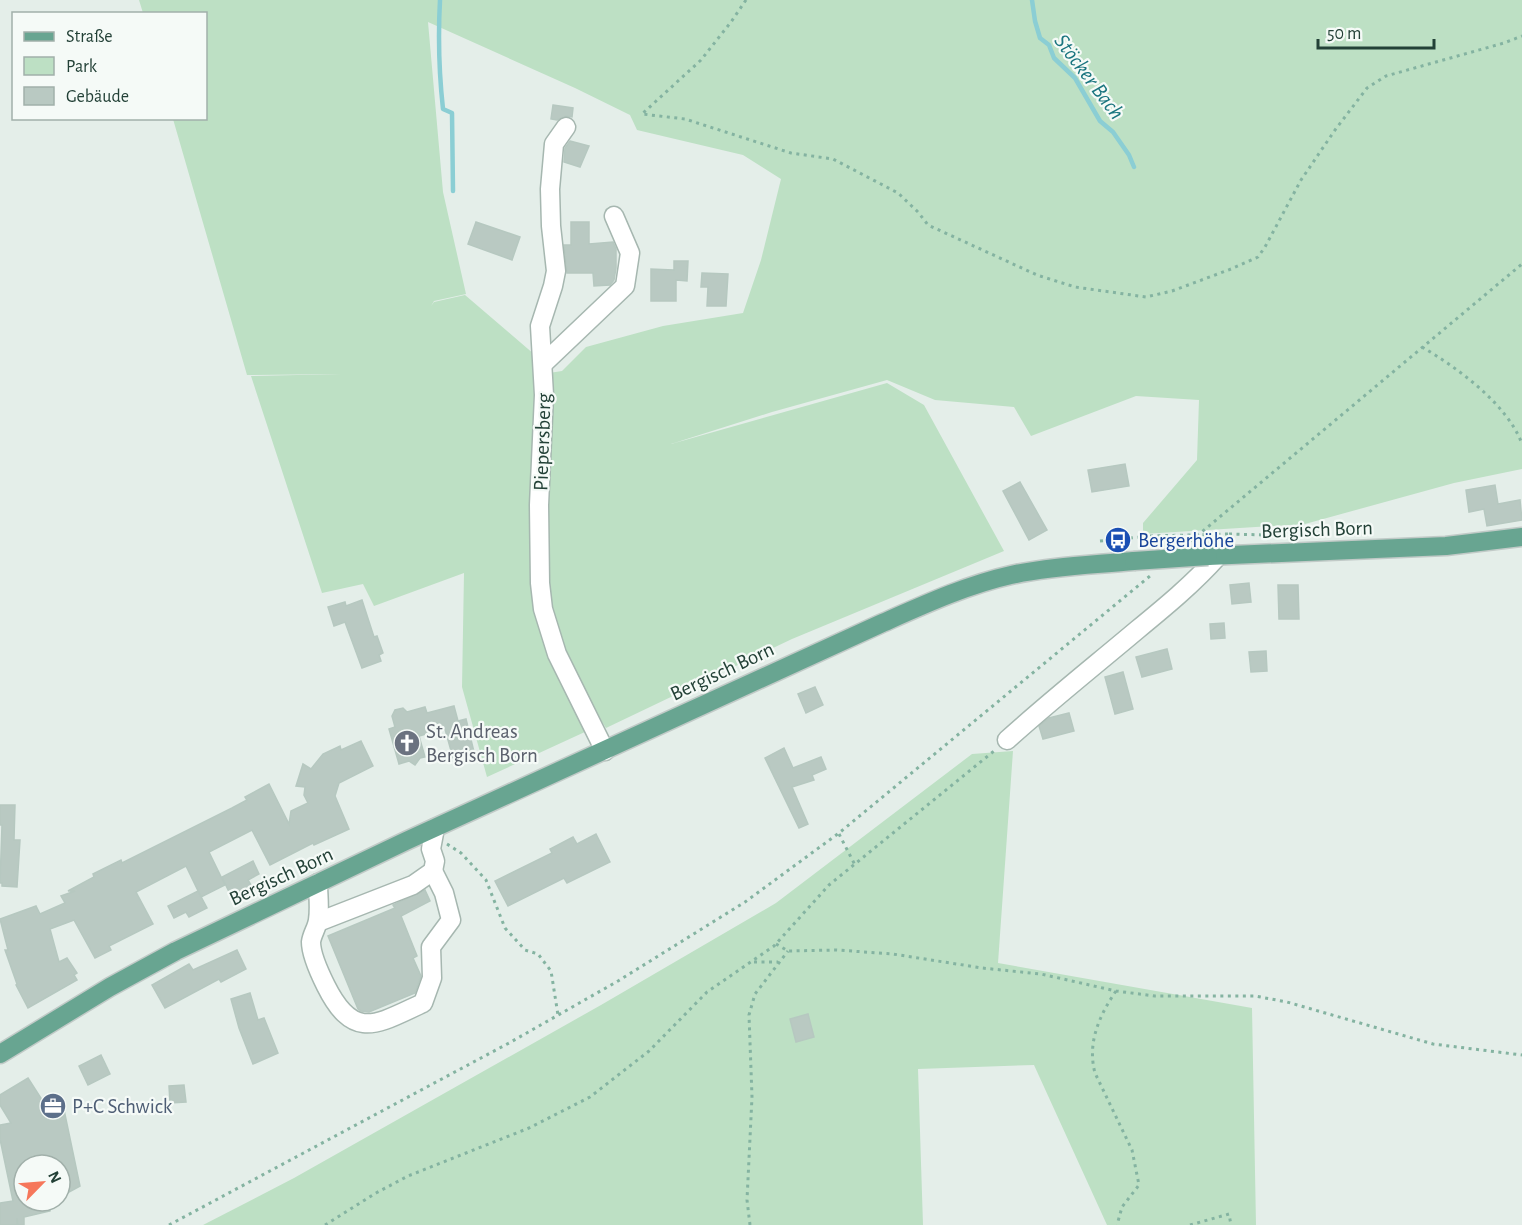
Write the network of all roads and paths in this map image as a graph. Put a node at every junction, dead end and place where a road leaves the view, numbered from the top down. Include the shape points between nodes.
1 (746, 0) edge
2 (1522, 36) edge
3 (566, 127) dead end
4 (614, 216) dead end
5 (1522, 264) edge
6 (1422, 347) junction
7 (543, 364) junction
8 (1522, 444) edge
9 (1229, 534) dead end
10 (1522, 537) edge
11 (1100, 541) dead end
12 (1187, 544) dead end
13 (1213, 556) junction
14 (1151, 575) dead end
15 (1007, 740) joint
16 (605, 750) junction
17 (839, 833) junction
18 (441, 836) junction
19 (855, 865) junction
20 (433, 871) junction
21 (318, 883) junction
22 (318, 922) junction
23 (776, 944) junction
24 (788, 951) junction
25 (753, 962) junction
26 (778, 962) junction
27 (1116, 991) junction
28 (558, 1015) junction
29 (0, 1054) edge
30 (1522, 1055) edge
31 (170, 1225) edge
32 (325, 1225) edge
33 (750, 1225) edge
34 (1117, 1225) edge
35 (1190, 1225) edge
36 (1231, 1225) edge

1 - 2 path via 701,60 642,114 685,119 791,153 832,159 898,193 928,225 1037,275 1075,287 1146,297 1172,291 1258,257 1301,180 1367,88 1386,76
3 - 7 street, Piepersberg via 554,144 550,226 556,271 540,326
4 - 7 street via 630,253 625,286
5 - 6 path
6 - 8 path via 1474,383 1517,430
6 - 12 path
7 - 16 street, Piepersberg via 539,505 543,609 557,654
9 - 11 path, bridge
10 - 13 main road, Bergisch Born via 1446,546
13 - 15 street via 1204,572
13 - 16 main road, Bergisch Born, bridge via 1034,570 978,585 867,630
14 - 17 path
15 - 19 path
16 - 18 main road, Bergisch Born
17 - 19 path
17 - 28 path via 736,908
18 - 20 street via 431,849
18 - 21 main road, Bergisch Born
18 - 28 path via 486,880 505,928 525,950 538,954 550,971
19 - 23 path via 829,885
20 - 22 street via 413,885
20 - 22 street via 451,920 431,947 432,978 423,1003 393,1017 361,1024 339,1009 312,949
21 - 22 street
21 - 29 main road, Bergisch Born via 152,964
23 - 24 path
23 - 25 path
24 - 26 path
24 - 27 path via 893,954 1041,974
25 - 26 path
25 - 32 path via 708,992 649,1051 590,1097 529,1128 408,1176
26 - 33 path via 755,994 749,1015
27 - 30 path via 1155,996 1255,996 1434,1044
27 - 34 path via 1102,1012 1092,1060 1132,1150 1139,1185 1122,1207
28 - 31 path
35 - 36 path via 1229,1214

